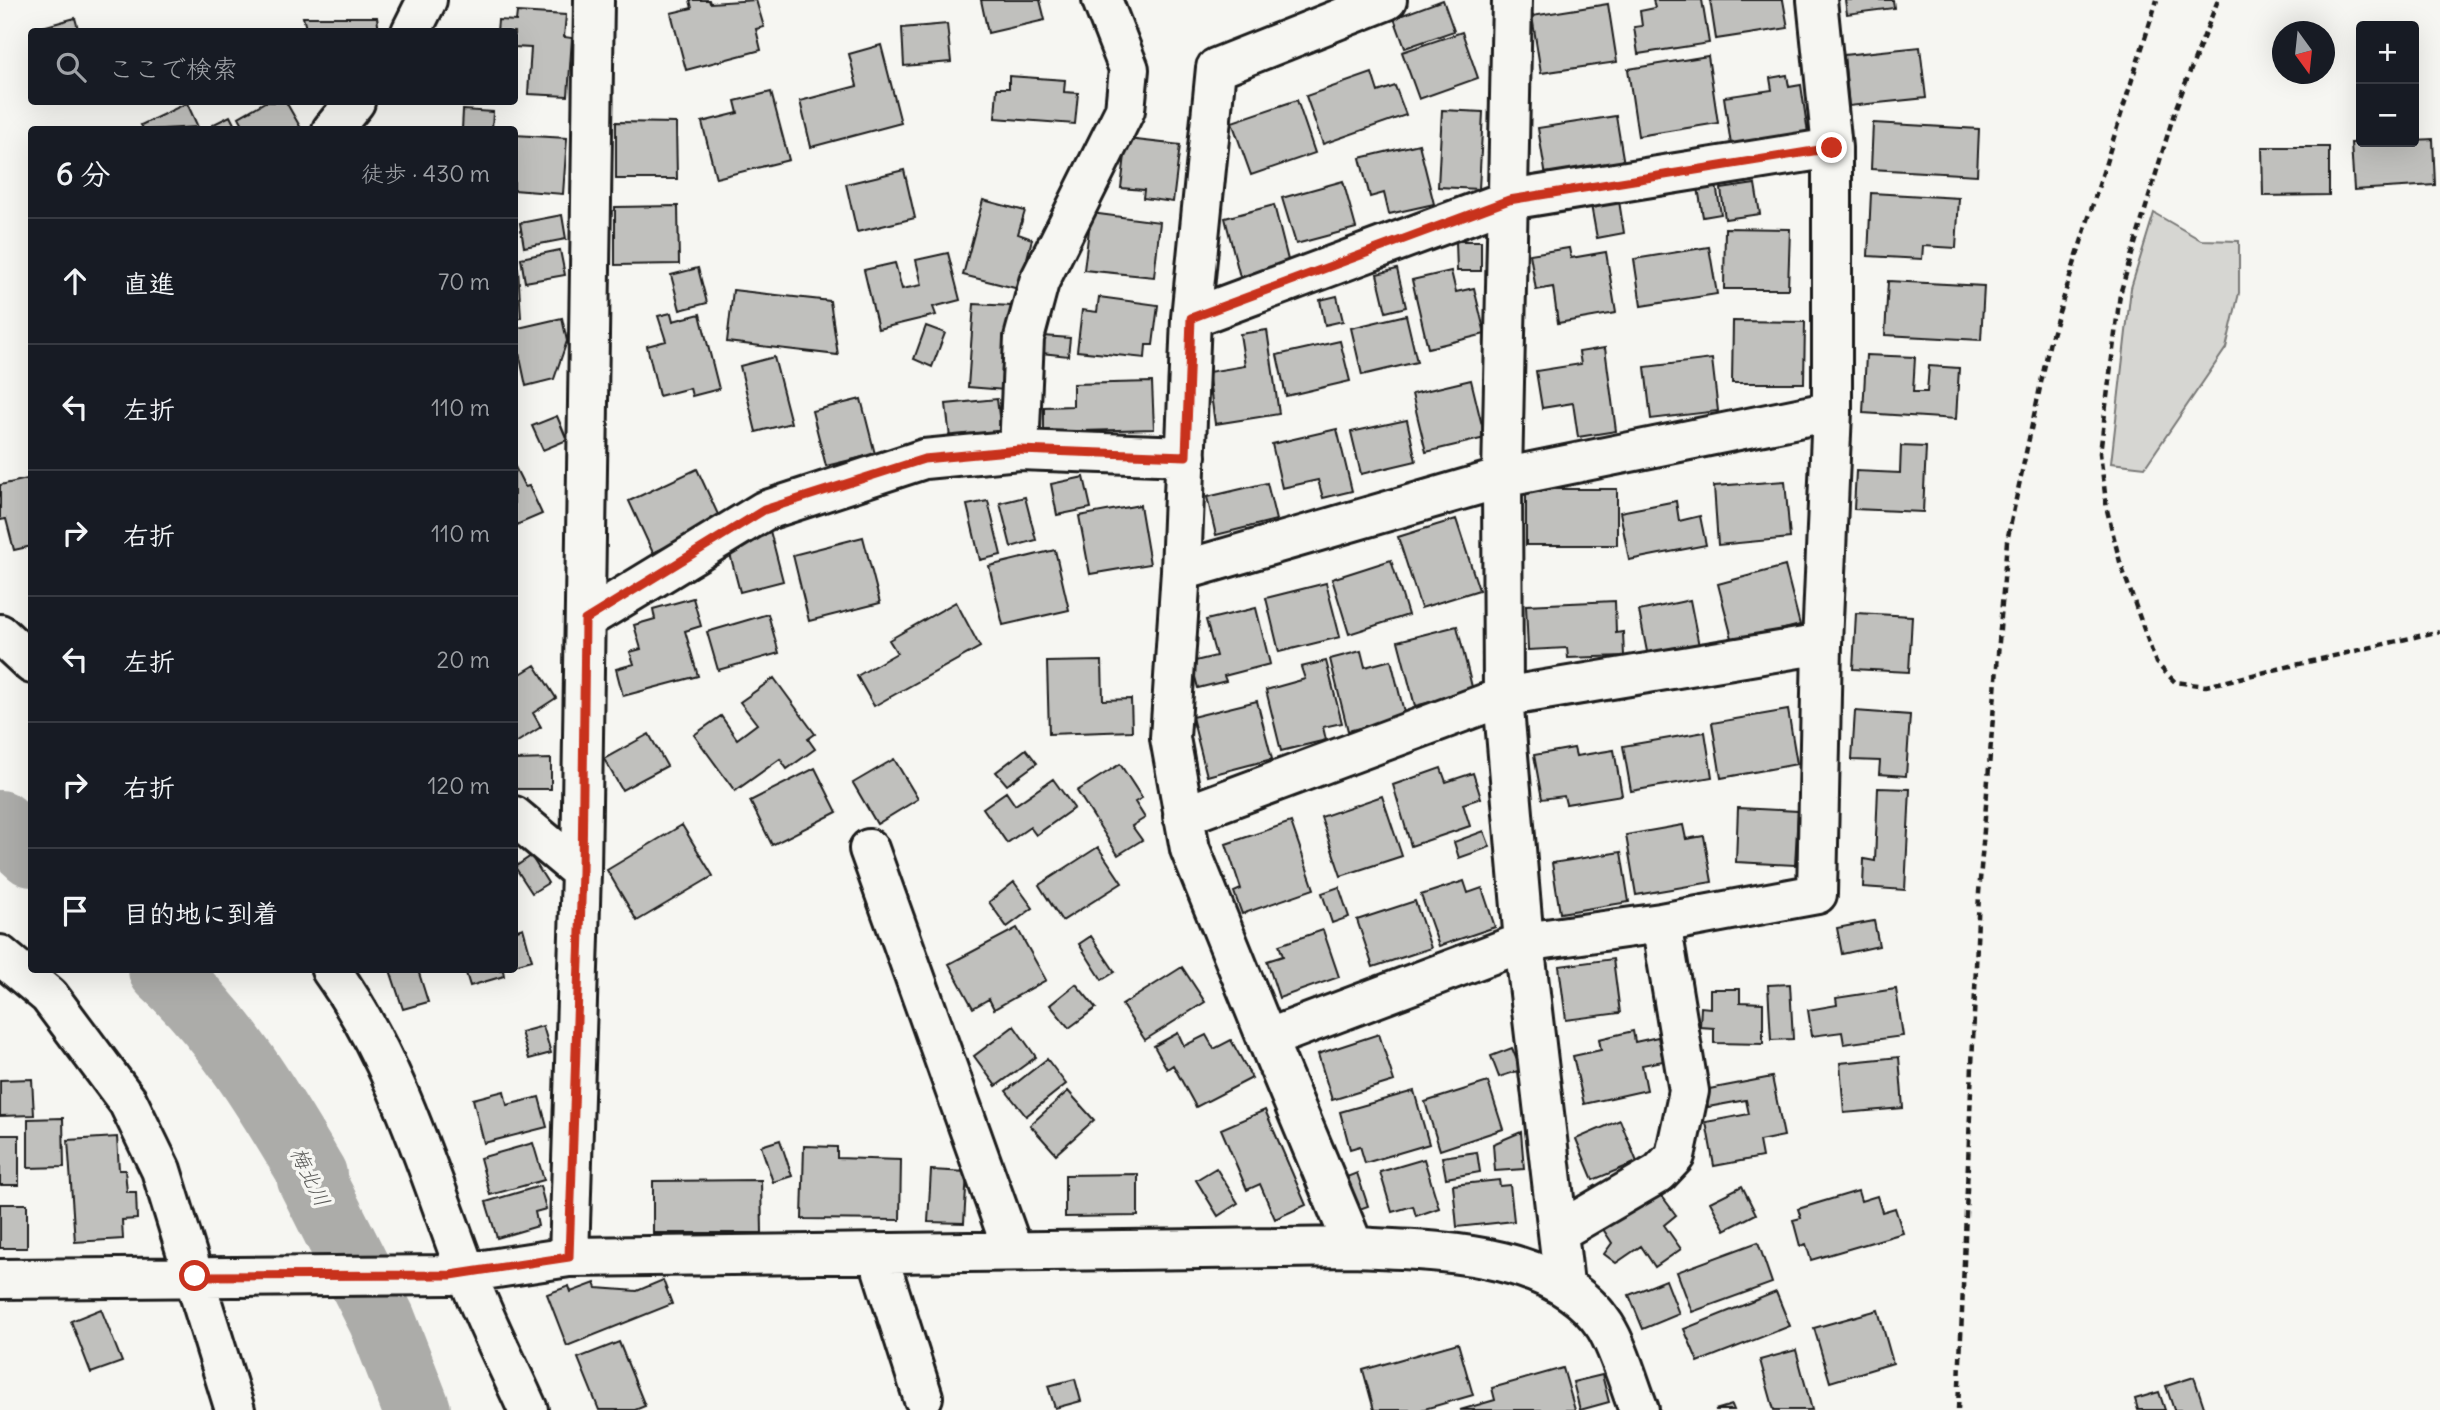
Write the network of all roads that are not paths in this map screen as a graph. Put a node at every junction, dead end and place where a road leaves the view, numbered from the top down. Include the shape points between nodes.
1 (427, 0) edge
2 (594, 0) edge
3 (1102, 0) edge
4 (1387, 0) edge
5 (1512, 0) edge
6 (1817, 0) edge
7 (413, 28) edge
8 (353, 105) edge
9 (335, 126) edge
10 (1832, 148) junction
11 (1509, 200) junction
12 (1191, 318) junction
13 (1832, 411) junction
14 (1019, 450) junction
15 (1186, 456) junction
16 (1502, 478) junction
17 (1181, 571) junction
18 (585, 620) junction
19 (0, 634) edge
20 (1822, 644) junction
21 (28, 660) edge
22 (1503, 697) junction
23 (1183, 816) junction
24 (518, 819) edge
25 (869, 849) dead end
26 (582, 872) junction
27 (1661, 923) junction
28 (1524, 942) junction
29 (0, 955) edge
30 (333, 973) edge
31 (1267, 1039) junction
32 (1558, 1232) junction
33 (1354, 1247) junction
34 (1013, 1251) junction
35 (877, 1253) junction
36 (569, 1257) junction
37 (458, 1274) junction
38 (202, 1277) junction
39 (0, 1279) edge
40 (1564, 1284) junction
41 (923, 1397) dead end
42 (235, 1410) edge
43 (528, 1410) edge
44 (1639, 1410) edge

1 - 7 street
2 - 18 street
3 - 14 street via 1129,69 1125,110 1039,282 1024,338
4 - 12 street via 1216,68
5 - 11 street
6 - 10 street
8 - 9 street
10 - 11 street
10 - 13 street
11 - 12 street
11 - 16 street
12 - 15 street
13 - 16 street
13 - 20 street
14 - 15 street
14 - 18 street via 924,459 764,510
15 - 17 street
16 - 17 street
16 - 22 street
17 - 23 street via 1170,738
18 - 26 street
19 - 21 street
20 - 22 street
20 - 27 street via 1816,894
22 - 23 street
22 - 28 street
23 - 31 street via 1191,849
24 - 26 street
25 - 34 street
26 - 36 street
27 - 28 street
27 - 32 street via 1689,1091 1675,1156 1659,1173
28 - 31 street
28 - 32 street
29 - 38 street via 49,996 128,1102 161,1170
30 - 37 street via 358,1007 412,1122
31 - 33 street
32 - 40 street
33 - 34 street
33 - 40 street via 1466,1256 1504,1263
34 - 35 street
35 - 36 street
35 - 41 street
36 - 37 street
37 - 38 street
37 - 43 street
38 - 39 street
38 - 42 street
40 - 44 street via 1605,1326

